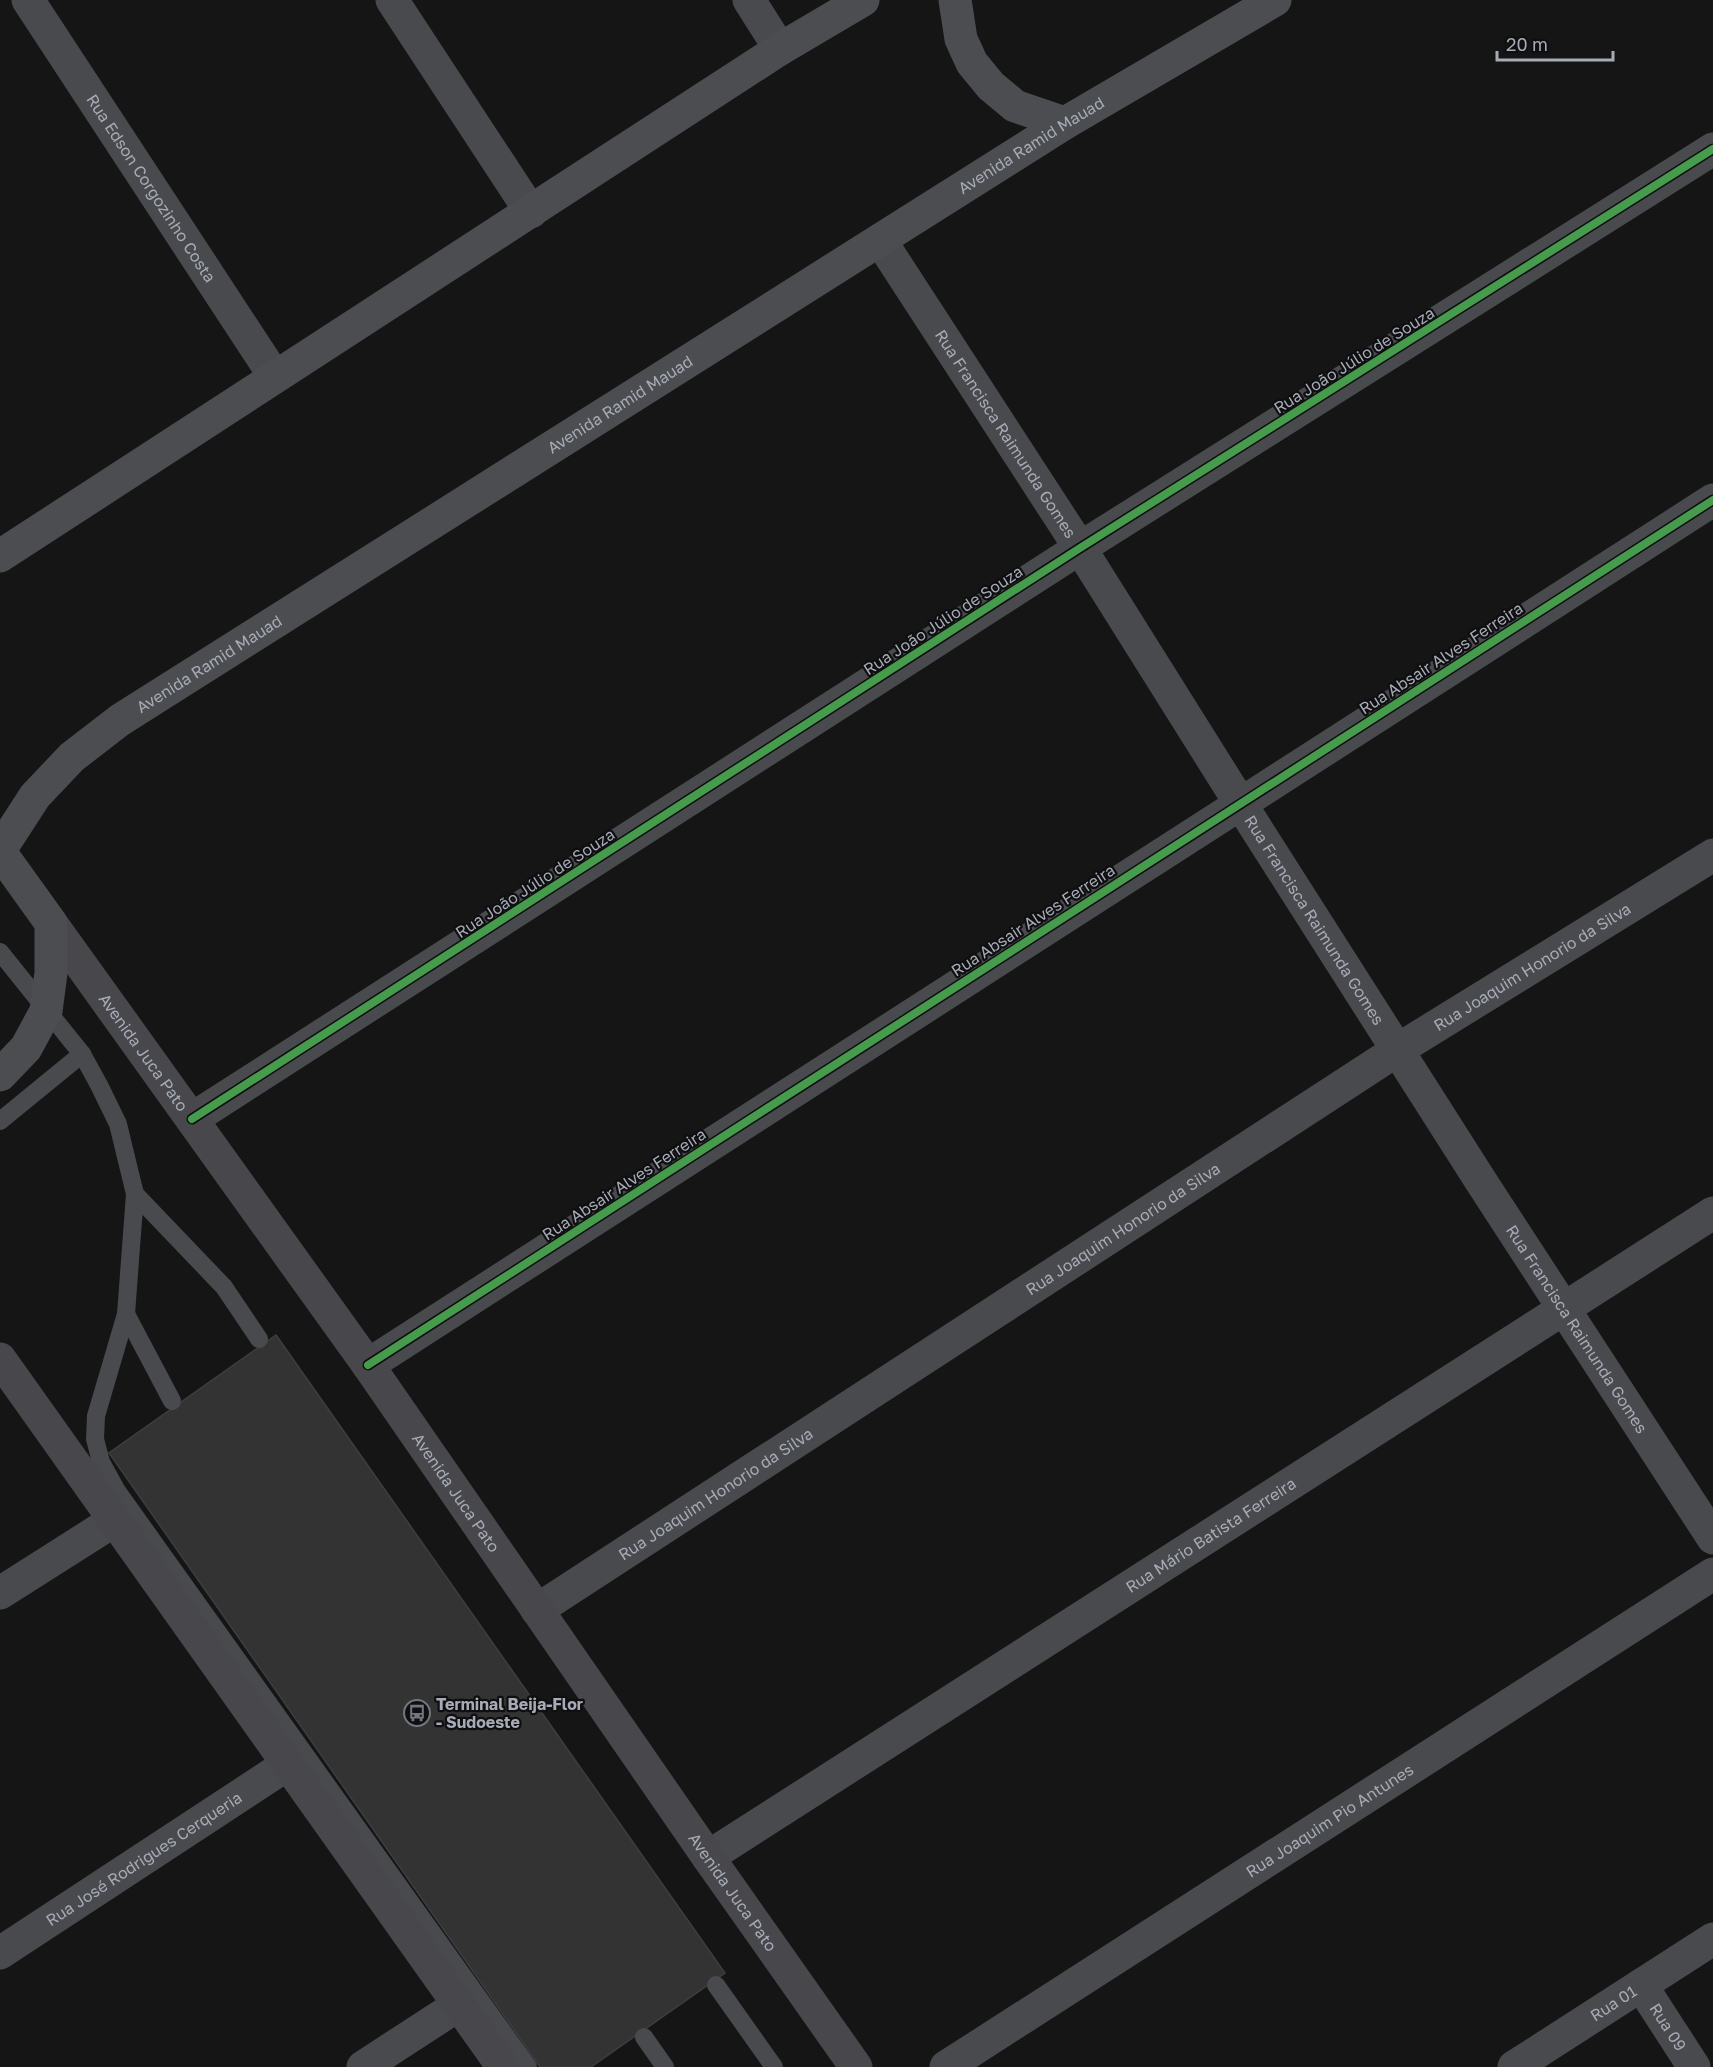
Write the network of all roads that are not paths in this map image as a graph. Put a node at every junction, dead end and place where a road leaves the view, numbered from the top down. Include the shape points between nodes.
1 (28, 0) edge
2 (392, 0) edge
3 (749, 0) edge
4 (863, 0) edge
5 (955, 0) edge
6 (1275, 0) edge
7 (780, 49) junction
8 (1065, 123) junction
9 (1713, 149) edge
10 (531, 212) junction
11 (880, 240) junction
12 (275, 377) junction
13 (1713, 500) edge
14 (1080, 548) junction
15 (0, 556) edge
16 (1240, 803) junction
17 (0, 851) edge
18 (1713, 855) edge
19 (51, 923) junction
20 (0, 952) edge
21 (46, 1011) junction
22 (1399, 1050) junction
23 (82, 1054) junction
24 (0, 1076) edge
25 (192, 1119) junction
26 (0, 1121) edge
27 (135, 1194) junction
28 (1713, 1213) edge
29 (1564, 1308) junction
30 (126, 1314) junction
31 (259, 1339) dead end
32 (0, 1359) edge
33 (368, 1365) junction
34 (172, 1401) dead end
35 (115, 1520) junction
36 (1713, 1538) edge
37 (1713, 1574) edge
38 (0, 1593) edge
39 (537, 1610) junction
40 (288, 1764) junction
41 (708, 1857) junction
42 (1713, 1939) edge
43 (0, 1953) edge
44 (717, 1985) dead end
45 (1641, 1985) junction
46 (460, 2004) junction
47 (644, 2037) dead end
48 (363, 2067) edge
49 (503, 2067) edge
50 (528, 2067) edge
51 (665, 2067) edge
52 (774, 2067) edge
53 (856, 2067) edge
54 (946, 2067) edge
55 (1514, 2067) edge
56 (1694, 2067) edge

1 - 12 street, Rua Edson Corgozinho Costa
2 - 10 street
3 - 7 street
4 - 7 main road
5 - 8 main road via 961,39 972,63 991,86 1015,106
6 - 8 main road, Avenida Ramid Mauad
7 - 10 main road
8 - 11 main road, Avenida Ramid Mauad
9 - 14 street, Rua João Júlio de Souza
10 - 12 main road
11 - 14 street, Rua Francisca Raimunda Gomes
11 - 17 main road, Avenida Ramid Mauad via 120,720 72,757 35,796
12 - 15 main road
13 - 16 street, Rua Absair Alves Ferreira
14 - 16 street, Rua Francisca Raimunda Gomes
14 - 25 street, Rua João Júlio de Souza
16 - 22 street, Rua Francisca Raimunda Gomes
16 - 33 street, Rua Absair Alves Ferreira
17 - 19 main road
18 - 22 street, Rua Joaquim Honorio da Silva
19 - 21 main road
19 - 25 street, Avenida Juca Pato
20 - 21 lane
21 - 23 lane
21 - 24 main road via 26,1048
22 - 29 street, Rua Francisca Raimunda Gomes
22 - 39 street, Rua Joaquim Honorio da Silva
23 - 26 lane
23 - 27 lane via 118,1124
25 - 33 street, Avenida Juca Pato
27 - 30 lane
27 - 31 lane via 224,1287
28 - 29 street, Rua Mário Batista Ferreira
29 - 36 street, Rua Francisca Raimunda Gomes
29 - 41 street, Rua Mário Batista Ferreira
30 - 34 lane
30 - 50 lane via 96,1416 95,1439 101,1462 117,1491
32 - 35 street
33 - 39 street, Avenida Juca Pato
35 - 38 street
35 - 40 street
37 - 54 street, Rua Joaquim Pio Antunes
39 - 41 street, Avenida Juca Pato
40 - 43 street, Rua José Rodrigues Cerqueria
40 - 46 street
41 - 53 street, Avenida Juca Pato
42 - 45 street, Rua 01
44 - 52 lane
45 - 55 street, Rua 01
45 - 56 street, Rua 09
46 - 48 street
46 - 49 street
47 - 51 lane

